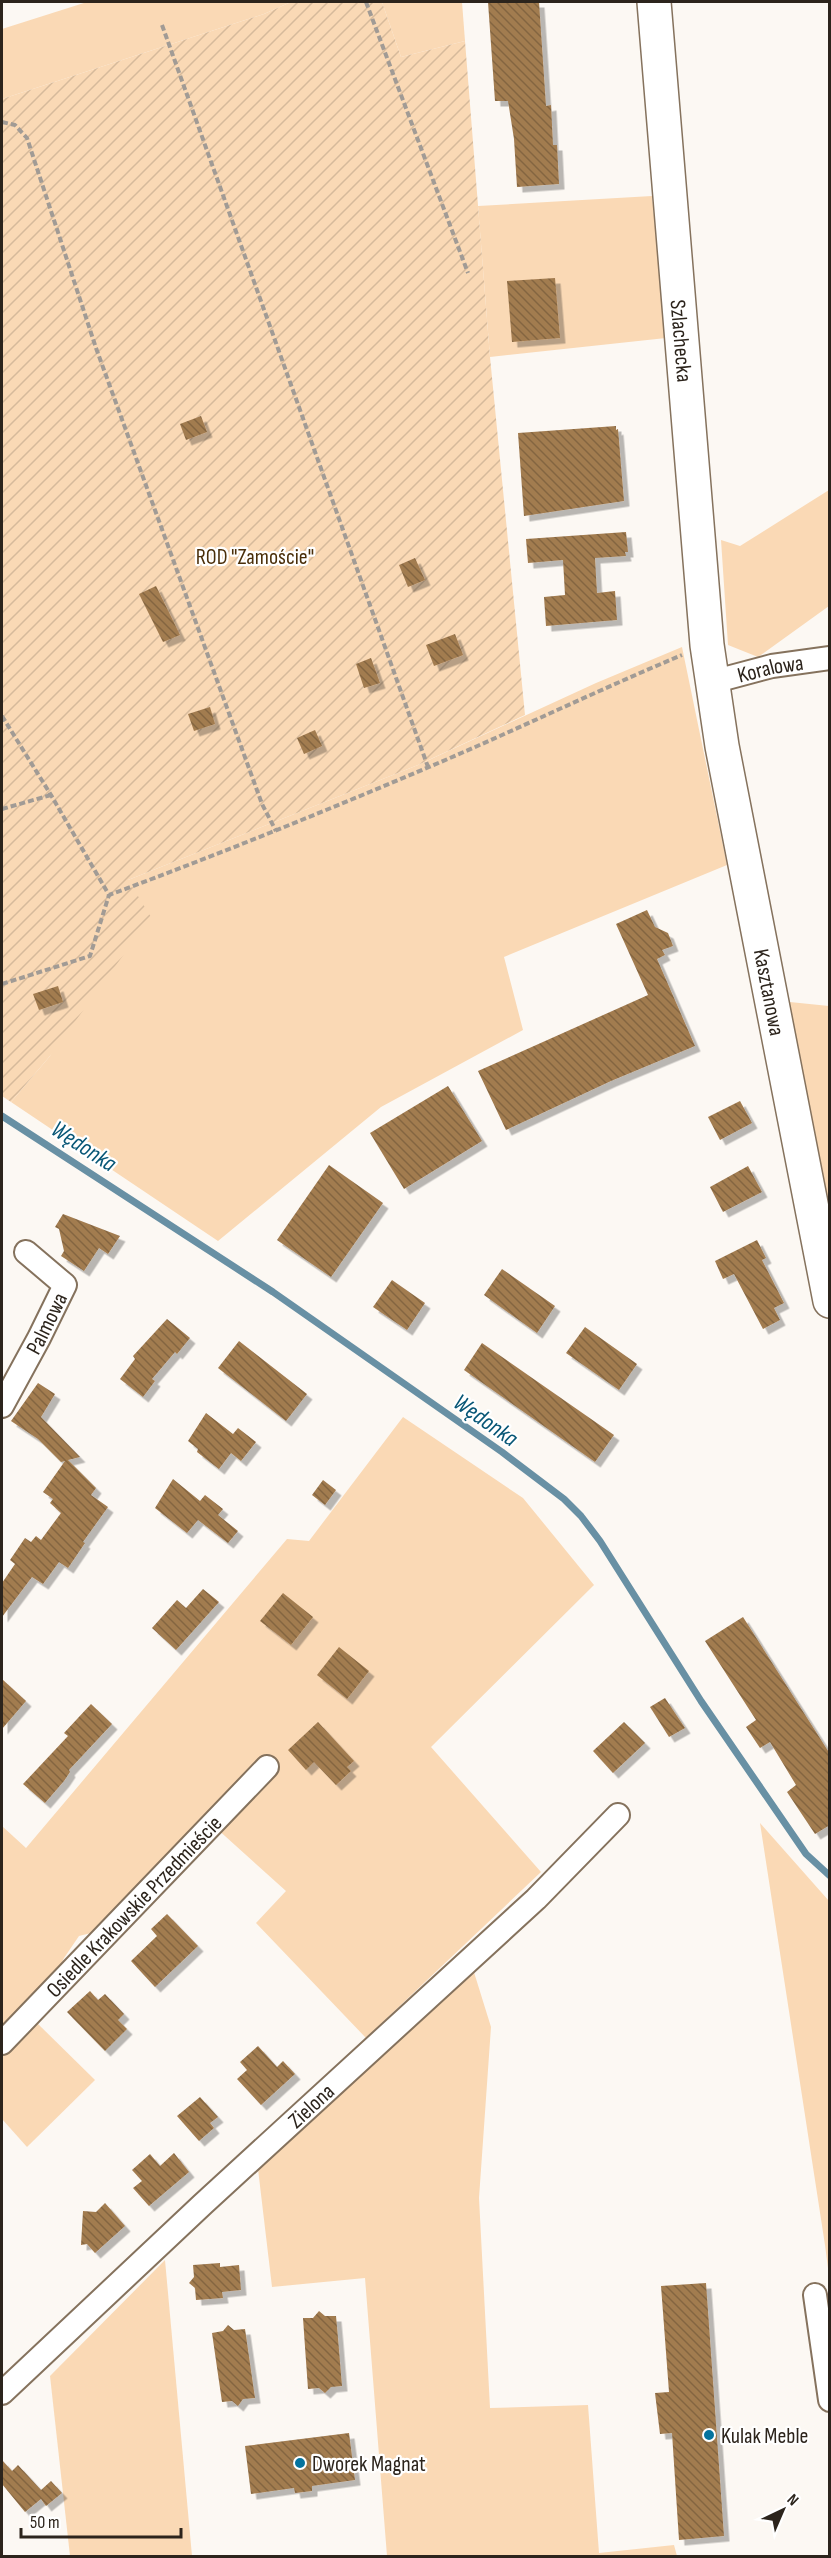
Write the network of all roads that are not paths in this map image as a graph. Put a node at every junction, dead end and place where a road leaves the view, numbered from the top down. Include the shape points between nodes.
1 (654, 2) edge
2 (830, 658) edge
3 (712, 682) junction
4 (26, 1252) dead end
5 (830, 1301) edge
6 (2, 1406) edge
7 (267, 1767) dead end
8 (618, 1815) dead end
9 (2, 2043) edge
10 (815, 2295) dead end
11 (2, 2393) edge
12 (830, 2400) edge

1 - 3 street, Szlachecka
2 - 3 street, Koralowa via 772,666
3 - 5 street, Kasztanowa
4 - 6 street, Palmowa via 65,1285
7 - 9 street, Osiedle Krakowskie Przedmieście
8 - 11 street, Zielona via 536,1899
10 - 12 street

